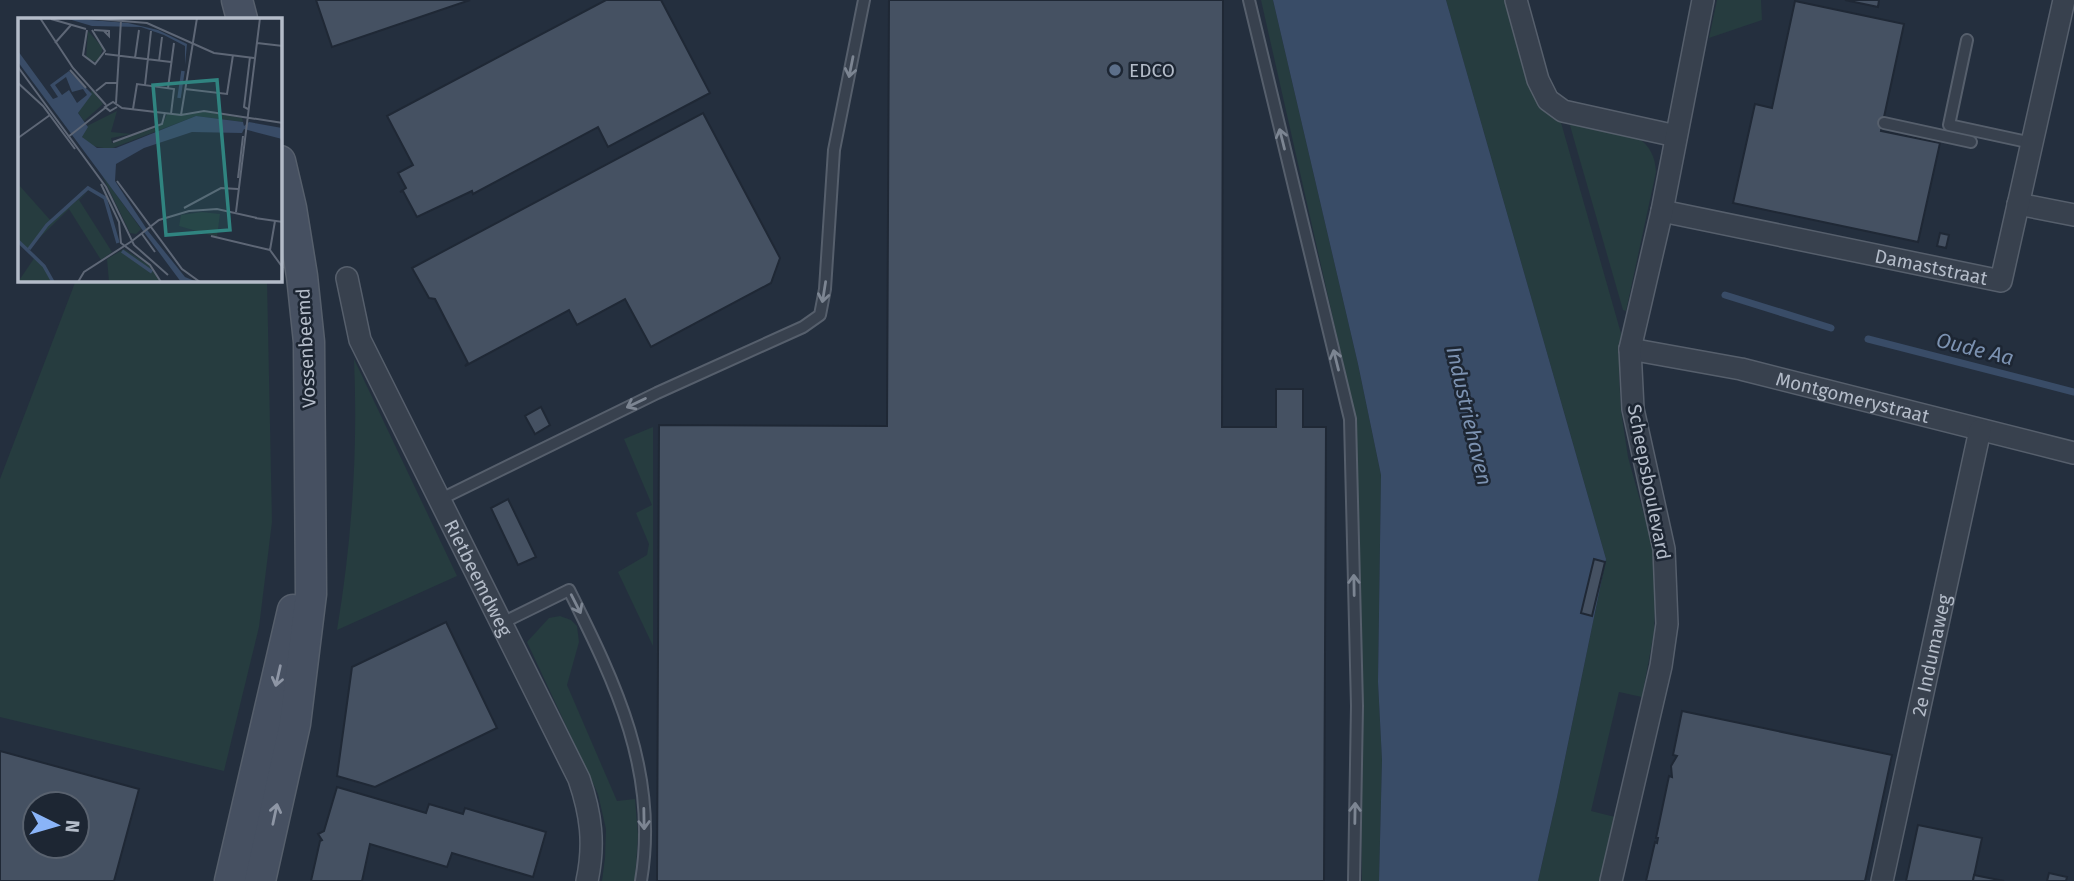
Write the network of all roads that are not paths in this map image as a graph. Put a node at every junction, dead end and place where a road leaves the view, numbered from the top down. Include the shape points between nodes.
1 (237, 0) edge
2 (864, 0) edge
3 (1249, 0) edge
4 (1516, 0) edge
5 (1703, 0) edge
6 (2064, 0) edge
7 (242, 18) edge
8 (1967, 40) dead end
9 (1884, 123) dead end
10 (1676, 135) junction
11 (1971, 142) dead end
12 (2032, 143) junction
13 (282, 170) edge
14 (2018, 204) junction
15 (1662, 211) junction
16 (2074, 215) edge
17 (347, 278) dead end
18 (1630, 349) junction
19 (1980, 430) junction
20 (2074, 453) edge
21 (439, 501) junction
22 (309, 538) junction
23 (500, 624) junction
24 (230, 881) edge
25 (260, 881) edge
26 (587, 881) edge
27 (641, 881) edge
28 (1354, 881) edge
29 (1611, 881) edge
30 (1882, 881) edge

1 - 7 main road
2 -> 21 lane via 834,150 820,315
28 -> 3 lane via 1357,706 1350,419
4 - 10 street via 1548,100 1563,111
5 - 10 street, Scheepsboulevard
6 - 12 street, Damaststraat
8 - 12 lane via 1949,125
9 - 11 lane
10 - 15 street, Scheepsboulevard
12 - 14 street, Damaststraat
13 - 22 main road, Vossenbeemd via 309,342
14 - 15 street, Damaststraat via 2001,281
14 - 16 street
15 - 18 street, Scheepsboulevard
17 - 21 street, Rietbeemdweg via 360,340
18 - 19 street, Montgomerystraat via 1741,369
18 - 29 street, Scheepsboulevard via 1633,409 1664,549 1667,624
19 - 20 street, Montgomerystraat
19 - 30 street, 2e Indumaweg
21 - 23 street, Rietbeemdweg
22 -> 24 main road, Vossenbeemd
25 -> 22 main road, Vossenbeemd via 295,724 310,594
23 - 26 street, Rietbeemdweg via 588,804 593,849
23 -> 27 lane via 569,590 609,670 638,757 644,808

